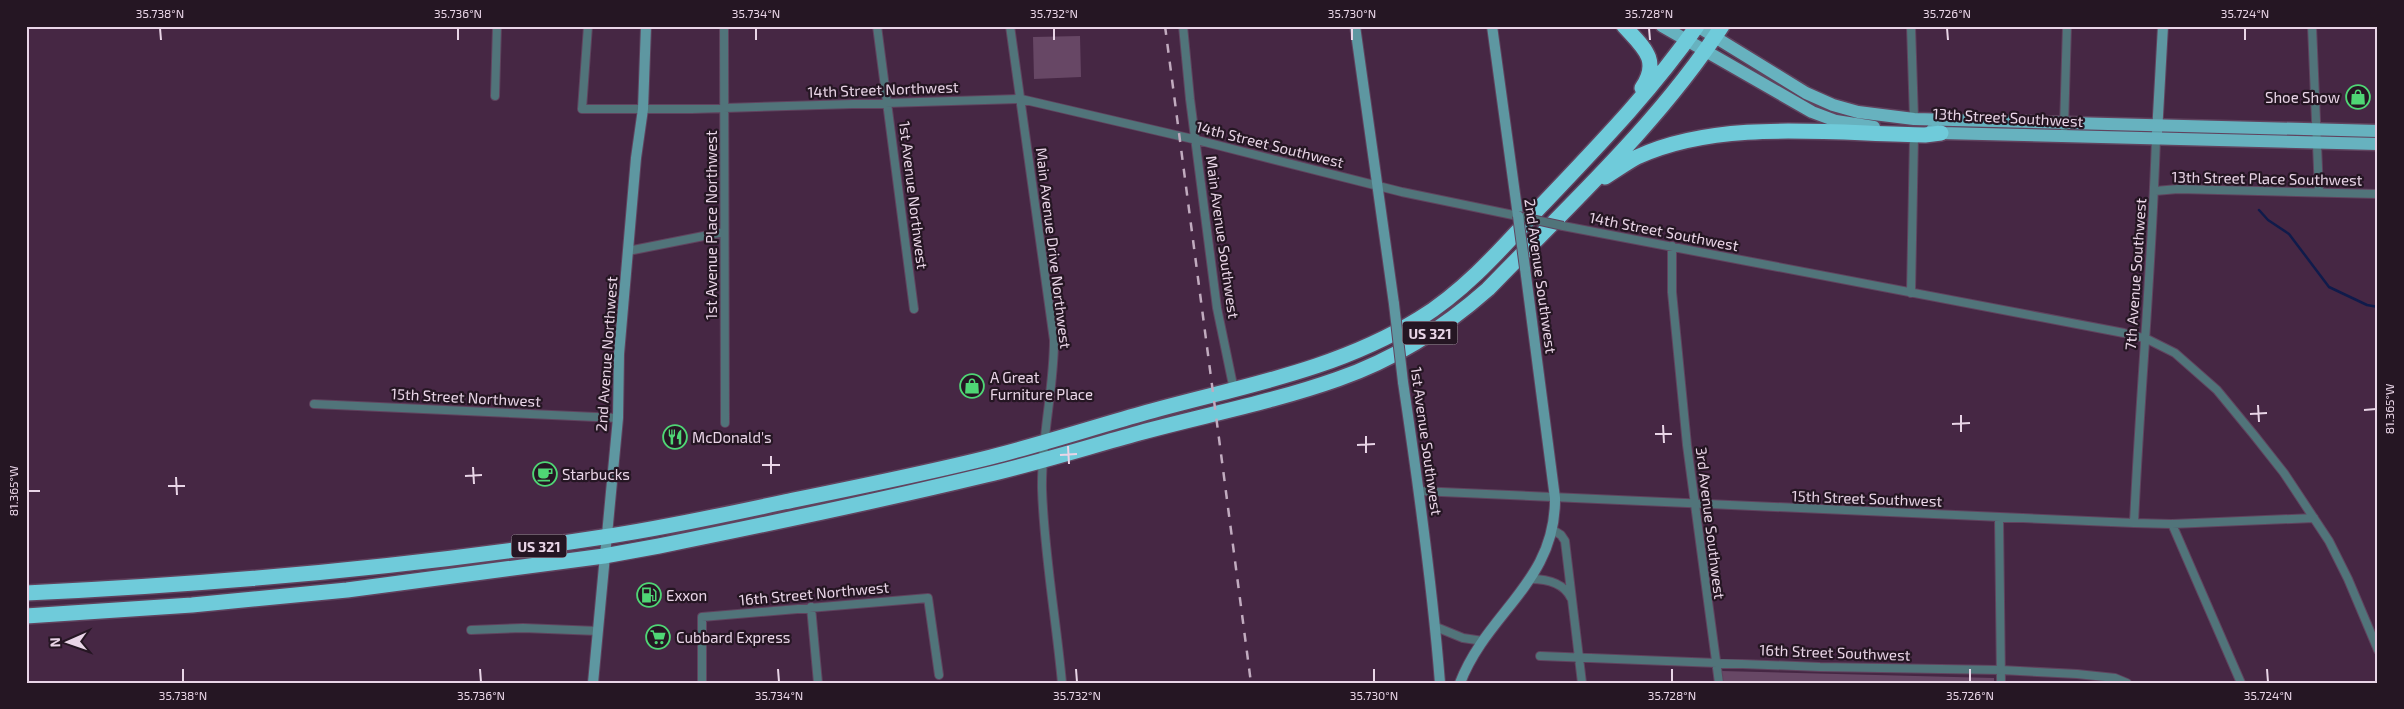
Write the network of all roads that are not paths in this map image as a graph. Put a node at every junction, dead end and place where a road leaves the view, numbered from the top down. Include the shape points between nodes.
1 (497, 26) edge
2 (588, 26) edge
3 (646, 26) edge
4 (724, 26) edge
5 (877, 26) edge
6 (1010, 26) edge
7 (1183, 26) edge
8 (1355, 26) edge
9 (1492, 26) edge
10 (1624, 26) edge
11 (1662, 26) edge
12 (1697, 26) edge
13 (1911, 26) edge
14 (2067, 26) edge
15 (2163, 26) edge
16 (2312, 26) edge
17 (1718, 32) edge
18 (1687, 41) junction
19 (1705, 52) junction
20 (495, 96) dead end
21 (1021, 99) junction
22 (888, 103) junction
23 (724, 107) junction
24 (643, 109) junction
25 (1914, 118) junction
26 (1622, 122) junction
27 (2064, 123) junction
28 (2378, 131) edge
29 (1941, 132) junction
30 (2157, 132) junction
31 (1914, 135) junction
32 (2064, 136) junction
33 (2317, 136) junction
34 (1180, 137) joint
35 (1197, 140) junction
36 (2378, 144) edge
37 (1378, 185) junction
38 (1584, 190) junction
39 (2155, 191) junction
40 (2319, 192) junction
41 (2378, 194) edge
42 (1518, 216) junction
43 (724, 232) junction
44 (1672, 246) junction
45 (628, 251) junction
46 (1911, 293) junction
47 (914, 308) dead end
48 (2147, 339) junction
49 (1234, 391) junction
50 (314, 404) dead end
51 (618, 418) junction
52 (725, 423) dead end
53 (1043, 443) junction
54 (1042, 460) junction
55 (1419, 492) junction
56 (1555, 498) junction
57 (1694, 505) junction
58 (1999, 518) junction
59 (2314, 518) junction
60 (2134, 523) junction
61 (2172, 524) junction
62 (1553, 530) junction
63 (606, 537) junction
64 (604, 556) junction
65 (1530, 579) junction
66 (26, 594) edge
67 (1574, 604) junction
68 (811, 607) junction
69 (26, 616) edge
70 (1436, 627) junction
71 (471, 630) dead end
72 (598, 631) junction
73 (1483, 640) junction
74 (2378, 650) edge
75 (1540, 656) dead end
76 (1579, 657) junction
77 (1715, 661) junction
78 (2001, 670) junction
79 (939, 675) dead end
80 (593, 683) edge
81 (702, 683) edge
82 (818, 683) edge
83 (1062, 683) edge
84 (1440, 683) edge
85 (1460, 683) edge
86 (1582, 683) edge
87 (1719, 683) edge
88 (2001, 683) edge
89 (2127, 683) edge
90 (2241, 683) edge

1 - 20 street
2 - 24 street, 14th Street Northwest via 582,109
3 - 24 main road, 2nd Avenue Northwest
4 - 23 street, 1st Avenue Place Northwest
5 - 22 street, 1st Avenue Northwest
6 - 21 street, Main Avenue Drive Northwest
7 - 35 street, Main Avenue Southwest
8 - 37 main road, 1st Avenue Southwest
9 - 42 main road, 2nd Avenue Southwest
10 - 26 highway via 1645,51 1651,68 1648,79
11 - 18 main road, 13th Street Southwest
12 - 17 main road, 13th Street Southwest
12 - 18 highway, US 321
13 - 25 street
14 - 27 street
15 - 30 main road, 7th Avenue Southwest
16 - 33 street
17 - 19 highway, US 321
17 - 25 main road, 13th Street Southwest via 1806,93 1833,105 1858,112
18 - 19 main road, 13th Street Southwest
18 - 26 highway, US 321
19 - 29 main road, 13th Street Southwest via 1795,104 1836,121
19 - 38 highway, US 321 via 1646,124
21 - 22 street, 14th Street Northwest
21 - 34 street, 14th Street Northwest
21 - 53 street, Main Avenue Drive Northwest via 1054,340
22 - 23 street, 14th Street Northwest
22 - 47 street, 1st Avenue Northwest
23 - 24 street, 14th Street Northwest
23 - 43 street, 1st Avenue Place Northwest
24 - 45 main road, 2nd Avenue Northwest
25 - 27 main road, 13th Street Southwest
26 - 49 highway, US 321 via 1484,266 1422,317 1336,360
27 - 30 main road, 13th Street Southwest
27 - 32 street
28 - 33 main road, 13th Street Southwest
29 - 31 highway
29 - 32 main road, 13th Street Southwest
30 - 32 main road, 13th Street Southwest
30 - 33 main road, 13th Street Southwest
30 - 39 street, 7th Avenue Southwest
31 - 38 highway via 1769,132 1700,138 1636,158
31 - 46 street
33 - 36 main road, 13th Street Southwest
33 - 40 street
34 - 35 street, 14th Street Southwest
35 - 37 street, 14th Street Southwest
35 - 49 street, Main Avenue Southwest via 1218,308
37 - 42 street, 14th Street Southwest
37 - 55 main road, 1st Avenue Southwest, bridge
38 - 54 highway, US 321 via 1466,308 1385,360 1340,379 1266,402
39 - 40 street, 13th Street Place Southwest
39 - 48 street, 7th Avenue Southwest
40 - 41 street, 13th Street Place Southwest
42 - 44 street, 14th Street Southwest, bridge
42 - 56 main road, 2nd Avenue Southwest, bridge
43 - 45 street
43 - 52 street, 1st Avenue Place Northwest
44 - 46 street, 14th Street Southwest
44 - 57 street, 3rd Avenue Southwest via 1672,292
45 - 51 main road, 2nd Avenue Northwest via 619,354
46 - 48 street, 14th Street Southwest
48 - 59 street, 14th Street Southwest via 2175,353 2217,390 2284,473
48 - 60 street, 7th Avenue Southwest
49 - 53 highway, US 321 via 1185,401
50 - 51 street, 15th Street Northwest
51 - 63 main road, 2nd Avenue Northwest
53 - 54 street, Main Avenue Drive Northwest
53 - 63 highway, US 321 via 826,494
54 - 64 highway, US 321 via 814,514
54 - 83 street, Main Avenue Drive Northwest
55 - 56 street, 15th Street Southwest
55 - 70 main road, 1st Avenue Southwest
56 - 57 street, 15th Street Southwest
56 - 62 main road, 2nd Avenue Southwest
57 - 58 street, 15th Street Southwest
57 - 77 street, 3rd Avenue Southwest
58 - 60 street, 15th Street Southwest
58 - 78 street
59 - 61 street, 15th Street Southwest
59 - 74 street, 14th Street Southwest via 2348,579
60 - 61 street, 15th Street Southwest
61 - 90 street
62 - 65 main road, 2nd Avenue Southwest via 1540,564
62 - 67 street via 1564,541
63 - 64 main road, 2nd Avenue Northwest
63 - 66 highway, US 321 via 347,570
64 - 69 highway, US 321 via 347,590
64 - 72 main road, 2nd Avenue Northwest
65 - 67 street via 1552,582 1568,592
65 - 73 main road, 2nd Avenue Southwest
67 - 76 street
68 - 79 street, 16th Street Northwest via 928,598
68 - 81 street, 16th Street Northwest via 702,617
68 - 82 street
70 - 73 street via 1463,638
70 - 84 main road, 1st Avenue Southwest
71 - 72 street
72 - 80 main road, 2nd Avenue Northwest
73 - 85 main road, 2nd Avenue Southwest
75 - 76 street, 16th Street Southwest
76 - 77 street, 16th Street Southwest
76 - 86 street
77 - 78 street, 16th Street Southwest via 1820,667
77 - 87 street, 3rd Avenue Southwest
78 - 88 street
78 - 89 street, 16th Street Southwest via 2077,674 2115,678

